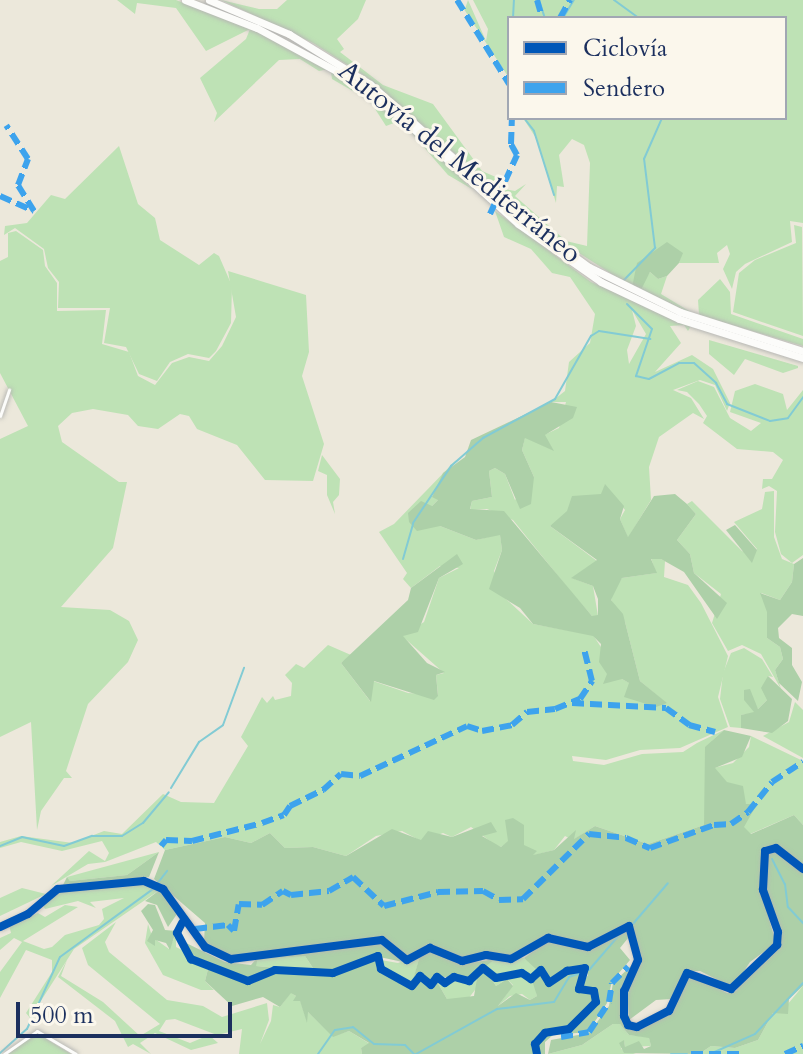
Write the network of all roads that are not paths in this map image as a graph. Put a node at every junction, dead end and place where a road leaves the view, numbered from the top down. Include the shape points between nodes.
1 (185, 0) edge
2 (209, 0) edge
3 (616, 286) junction
4 (703, 324) junction
5 (803, 351) edge
6 (803, 358) edge
7 (9, 390) dead end
8 (0, 416) edge
9 (803, 869) edge
10 (0, 927) edge
11 (4, 1054) edge
12 (76, 1054) edge

1 - 3 highway, Autovía del Mediterráneo via 278,38 338,72 398,115 541,242
2 - 3 highway, Autovía del Mediterráneo via 289,34 357,75 426,128 540,233
3 - 4 highway, Autovía del Mediterráneo
4 - 5 highway, Autovía del Mediterráneo
4 - 6 highway, Autovía del Mediterráneo
7 - 8 street
9 - 10 street via 776,848 765,851 763,890 778,932 777,945 731,989 687,973 669,1011 637,1027 628,1025 624,1016 624,991 638,953 629,926 588,947 548,938 511,959 486,955 462,961 430,948 407,960 382,940 231,959 205,947 163,889 144,881 58,889 28,914
11 - 12 street via 37,1031

